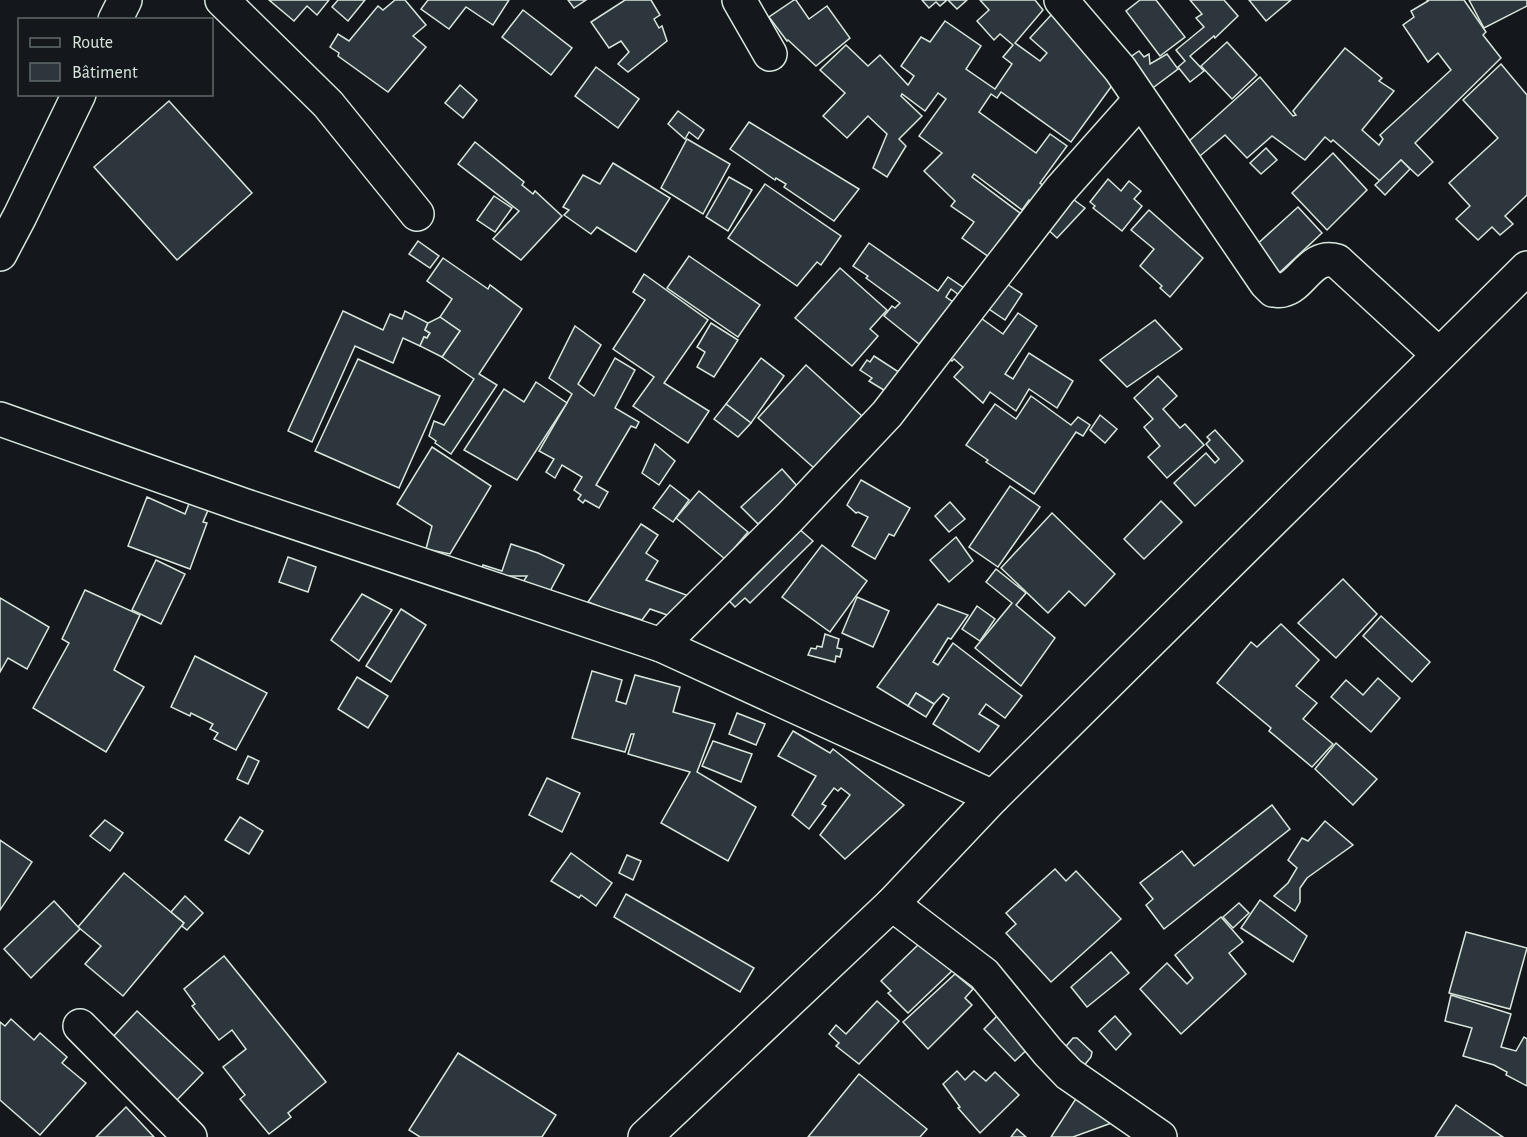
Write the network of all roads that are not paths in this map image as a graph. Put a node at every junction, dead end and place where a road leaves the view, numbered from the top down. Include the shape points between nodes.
1 (125, 0) edge
2 (222, 0) edge
3 (739, 0) edge
4 (1060, 0) edge
5 (116, 18) edge
6 (770, 54) dead end
7 (78, 96) edge
8 (1140, 100) junction
9 (417, 214) dead end
10 (0, 254) edge
11 (1527, 268) edge
12 (1437, 354) junction
13 (0, 419) edge
14 (661, 645) junction
15 (993, 797) junction
16 (892, 904) junction
17 (80, 1026) dead end
18 (190, 1137) edge
19 (645, 1137) edge
20 (1160, 1137) edge

1 - 5 street
2 - 9 street via 328,104
3 - 6 street
4 - 8 street via 1120,69
7 - 10 street
8 - 12 street via 1273,290 1284,290 1320,261 1337,261
8 - 14 street via 1060,190 887,414
11 - 12 street
12 - 15 street
13 - 14 street
14 - 15 street
15 - 16 street
16 - 19 street
16 - 20 street via 984,974 1069,1074
17 - 18 street

